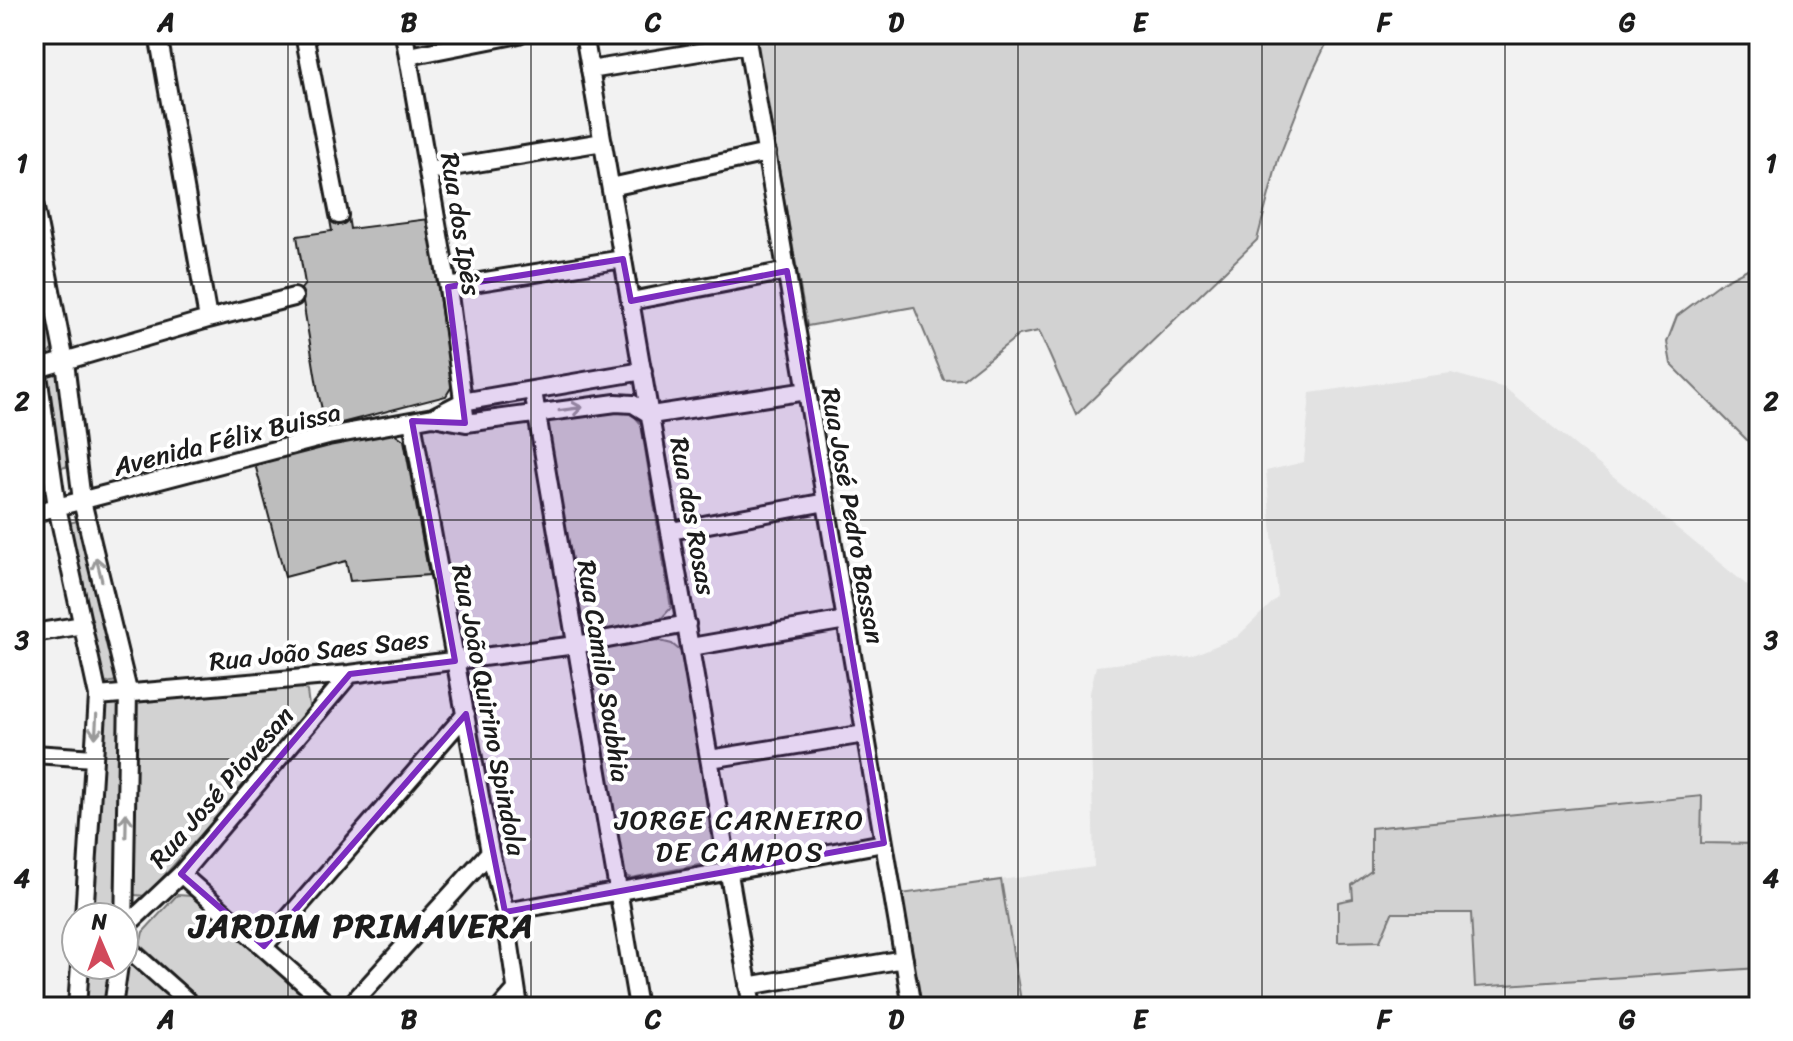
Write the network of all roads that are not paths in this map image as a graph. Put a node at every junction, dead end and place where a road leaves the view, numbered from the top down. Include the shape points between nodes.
1 (158, 34) edge
2 (304, 34) edge
3 (404, 34) edge
4 (519, 34) edge
5 (584, 34) edge
6 (747, 39) edge
7 (409, 56) junction
8 (590, 70) junction
9 (603, 142) junction
10 (767, 153) junction
11 (428, 171) junction
12 (611, 187) junction
13 (34, 203) edge
14 (339, 215) dead end
15 (623, 259) junction
16 (787, 271) junction
17 (448, 287) junction
18 (294, 297) dead end
19 (631, 301) junction
20 (208, 319) junction
21 (34, 347) edge
22 (65, 362) junction
23 (37, 369) junction
24 (643, 371) junction
25 (533, 391) junction
26 (807, 391) junction
27 (462, 402) junction
28 (537, 414) junction
29 (651, 415) junction
30 (433, 417) junction
31 (412, 421) junction
32 (466, 423) junction
33 (82, 501) junction
34 (826, 502) junction
35 (57, 507) junction
36 (34, 513) edge
37 (671, 531) junction
38 (846, 620) junction
39 (687, 624) junction
40 (83, 625) junction
41 (34, 633) edge
42 (576, 645) junction
43 (691, 647) junction
44 (455, 661) junction
45 (350, 674) junction
46 (128, 691) junction
47 (98, 696) junction
48 (466, 714) junction
49 (865, 734) junction
50 (34, 754) edge
51 (94, 758) junction
52 (710, 759) junction
53 (884, 843) junction
54 (490, 852) junction
55 (730, 873) junction
56 (181, 874) junction
57 (617, 891) junction
58 (85, 901) edge
59 (124, 901) edge
60 (505, 912) junction
61 (140, 914) edge
62 (264, 946) junction
63 (140, 959) edge
64 (904, 959) junction
65 (79, 981) edge
66 (117, 981) edge
67 (748, 986) junction
68 (517, 998) edge
69 (77, 1007) edge
70 (113, 1007) edge
71 (194, 1007) edge
72 (331, 1007) edge
73 (349, 1007) edge
74 (501, 1007) edge
75 (638, 1007) edge
76 (752, 1007) edge
77 (912, 1007) edge

1 - 20 street
2 - 14 street
3 - 7 street, Rua dos Ipês
4 - 7 street
5 - 8 street, Rua das Rosas
6 - 8 street
6 - 10 street, Rua José Pedro Bassan
7 - 11 street, Rua dos Ipês
8 - 9 street, Rua das Rosas
9 - 11 street
9 - 12 street, Rua das Rosas
10 - 12 street
10 - 16 street, Rua José Pedro Bassan
11 - 17 street, Rua dos Ipês
12 - 15 street, Rua das Rosas
13 - 22 street
15 - 17 street
15 - 19 street, Rua das Rosas
16 - 19 street
16 - 26 street, Rua José Pedro Bassan
17 - 27 street, Rua dos Ipês
18 - 20 street
19 - 24 street, Rua das Rosas
20 - 22 street
21 - 23 street
22 - 23 street
22 - 33 street
23 - 35 street
24 - 25 street, Avenida Félix Buissa
24 - 29 street, Rua das Rosas
25 - 27 street, Avenida Félix Buissa
25 - 28 street, Rua Camilo Soubhia
26 - 29 street
26 - 34 street, Rua José Pedro Bassan
27 - 30 street, Avenida Félix Buissa
27 - 32 street, Rua dos Ipês
28 -> 29 street, Avenida Félix Buissa via 616,403 633,404
28 - 32 street, Avenida Félix Buissa
28 - 42 street, Rua Camilo Soubhia
29 - 37 street, Rua das Rosas
30 - 31 street, Avenida Félix Buissa
30 - 32 street, Avenida Félix Buissa
31 - 33 street, Avenida Félix Buissa via 328,436
31 - 44 street, Rua João Quirino Spindola
33 - 35 street, Avenida Félix Buissa
46 -> 33 street
34 - 37 street
34 - 38 street, Rua José Pedro Bassan
35 - 36 street, Avenida Félix Buissa
35 - 40 street
37 - 39 street, Rua das Rosas
38 - 43 street
38 - 49 street, Rua José Pedro Bassan
39 - 42 street, Rua João Saes Saes
39 - 43 street, Rua das Rosas
40 - 41 street
40 - 47 street
42 - 44 street, Rua João Saes Saes
42 - 57 street, Rua Camilo Soubhia
43 - 52 street, Rua das Rosas
44 - 45 street, Rua João Saes Saes
44 - 48 street, Rua João Quirino Spindola
45 - 46 street, Rua João Saes Saes
45 - 56 street, Rua José Piovesan
46 - 47 street, Rua João Saes Saes
59 -> 46 street
47 -> 51 street
48 - 54 street, Rua João Quirino Spindola
48 - 62 street
49 - 52 street
49 - 53 street, Rua José Pedro Bassan
50 - 51 street
51 - 58 street
52 - 55 street, Rua das Rosas
53 - 55 street
53 - 64 street, Rua José Pedro Bassan
54 - 60 street, Rua João Quirino Spindola
54 - 73 street
55 - 57 street
55 - 67 street, Rua das Rosas
56 - 61 street, Rua José Piovesan
56 - 62 street
57 - 60 street
57 - 75 street, Rua Camilo Soubhia
60 - 68 street, Rua João Quirino Spindola
62 - 72 street
63 - 71 street
64 - 67 street
64 - 77 street, Rua José Pedro Bassan
65 - 69 street
66 - 70 street
67 - 76 street, Rua das Rosas
68 - 74 street

